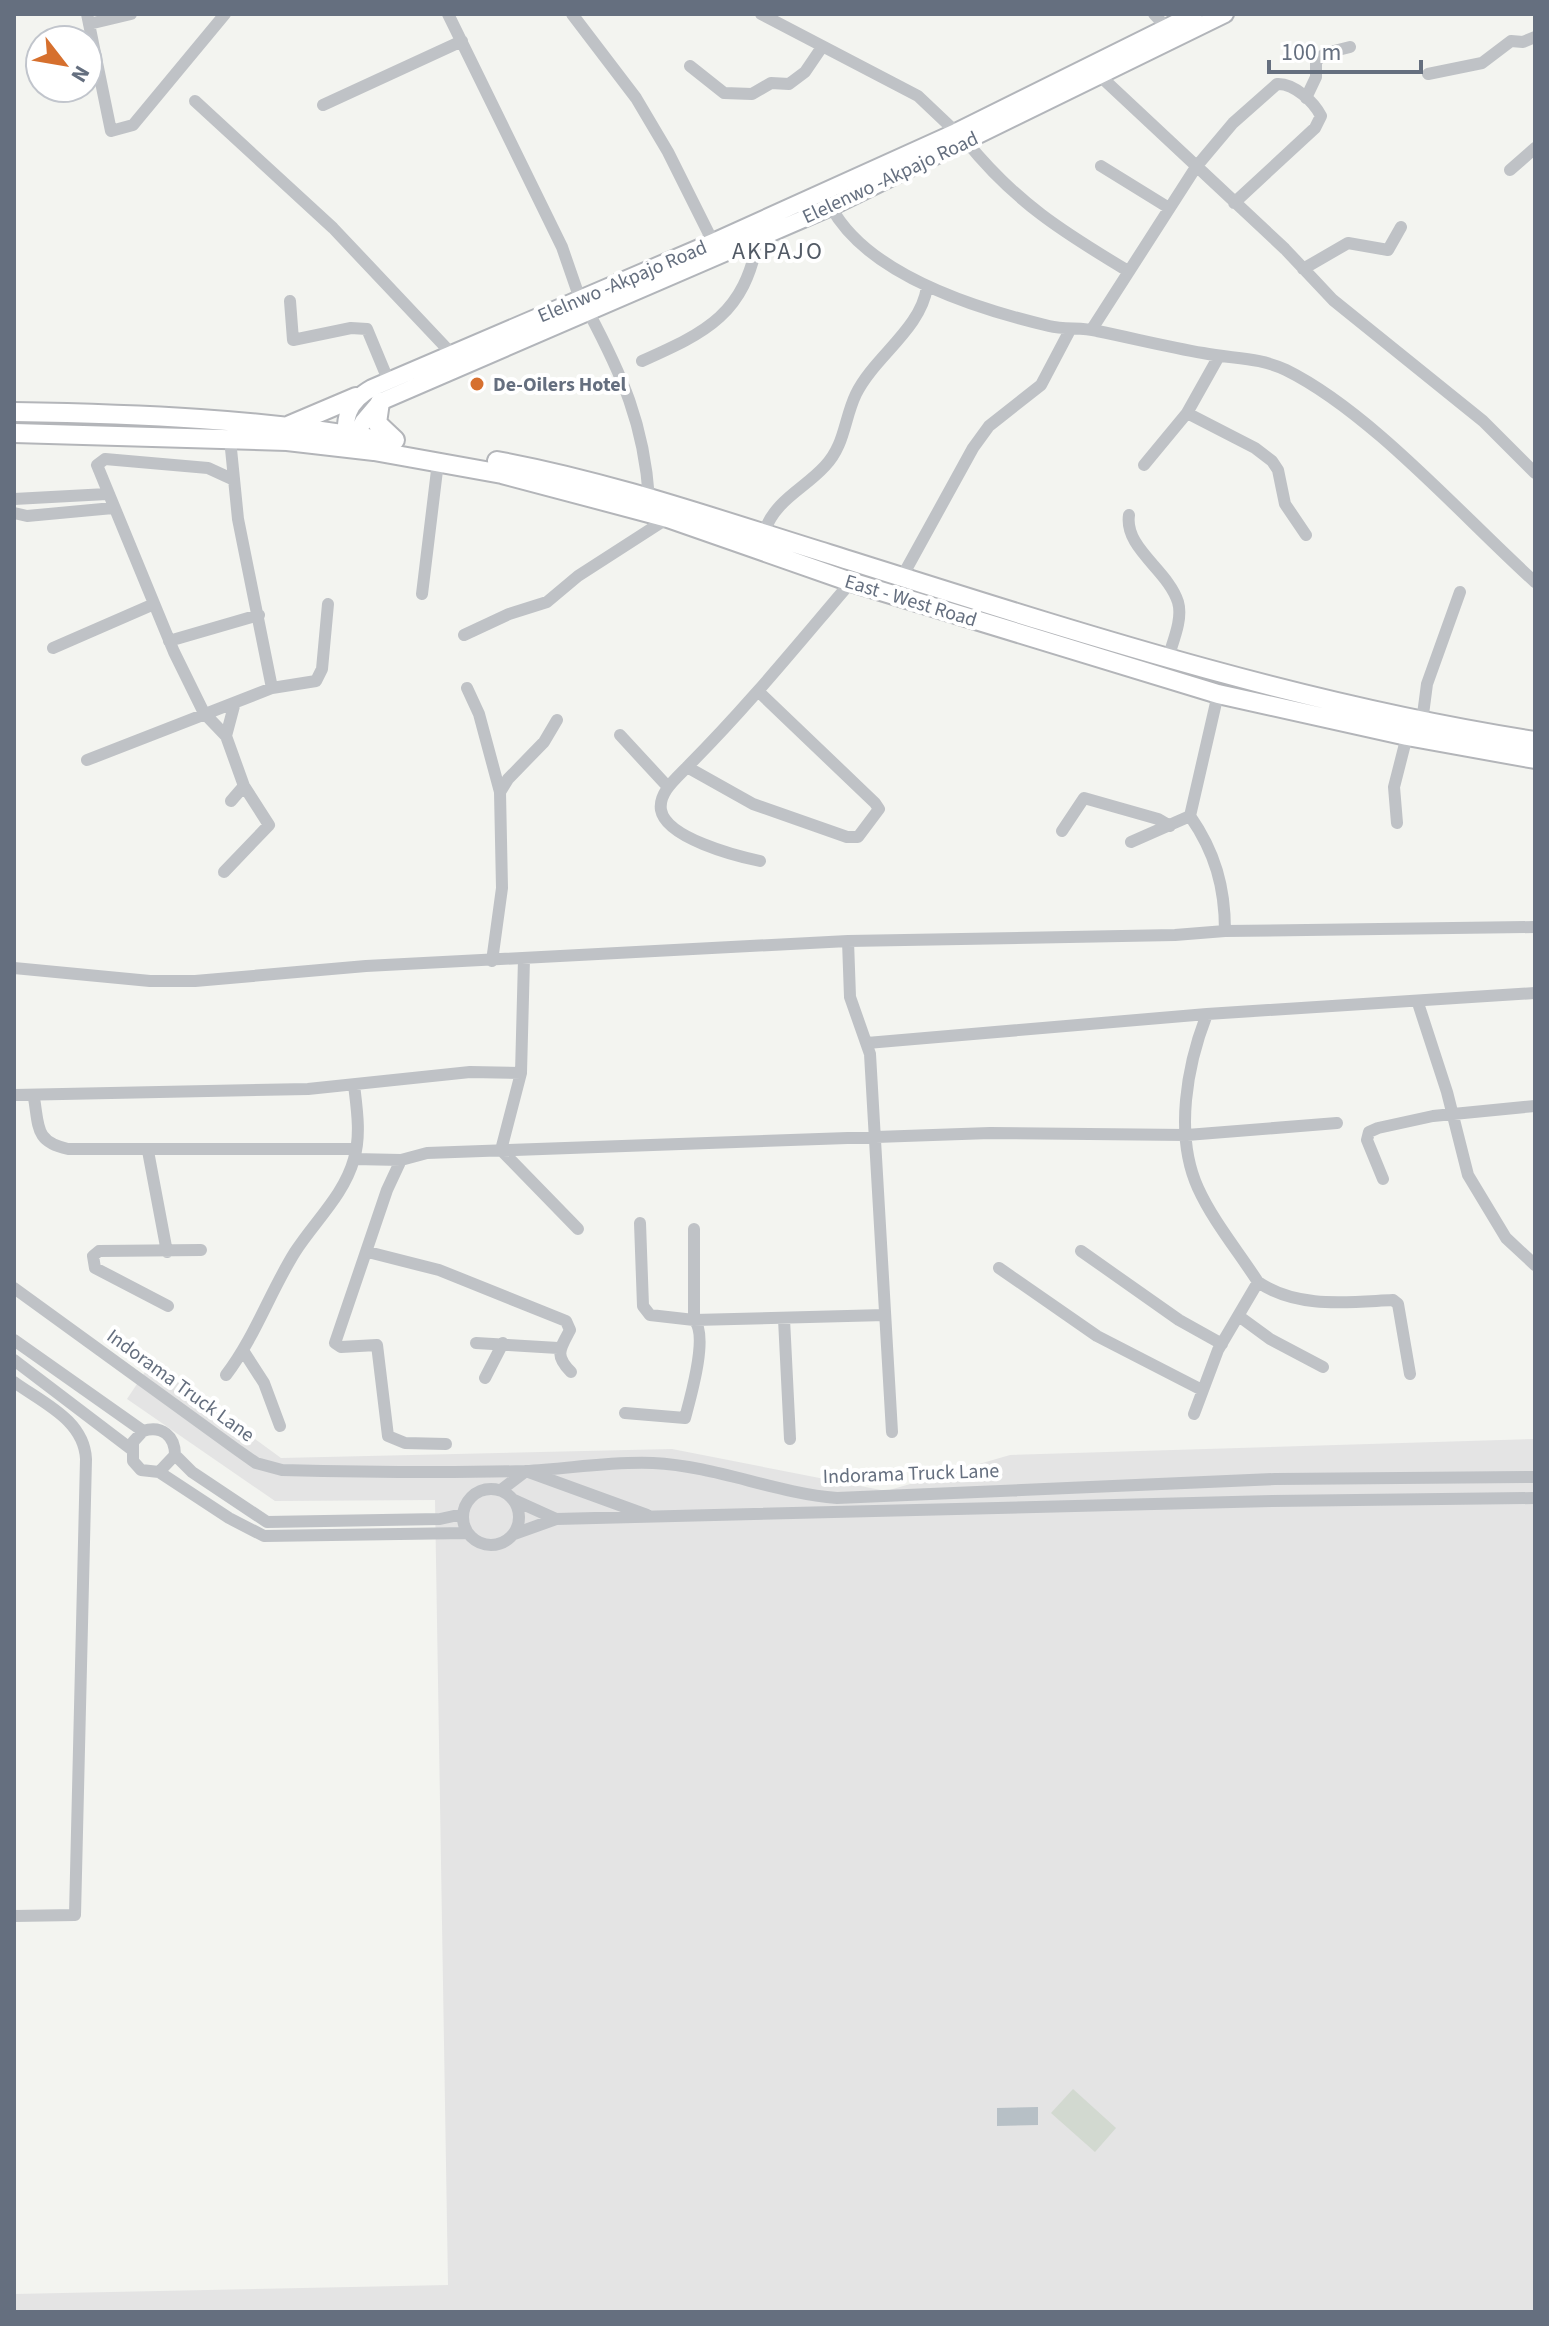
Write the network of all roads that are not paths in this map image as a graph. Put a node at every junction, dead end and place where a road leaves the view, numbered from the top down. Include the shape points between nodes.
1 (131, 14) edge
2 (225, 14) edge
3 (448, 14) edge
4 (572, 14) edge
5 (761, 14) edge
6 (1154, 14) edge
7 (1194, 14) edge
8 (1225, 14) edge
9 (88, 19) edge
10 (1167, 28) junction
11 (1529, 39) edge
12 (462, 41) junction
13 (822, 47) junction
14 (1350, 47) dead end
15 (1535, 51) edge
16 (690, 66) dead end
17 (1428, 74) dead end
18 (1099, 75) junction
19 (1306, 98) junction
20 (195, 101) dead end
21 (323, 105) dead end
22 (961, 137) junction
23 (1535, 148) edge
24 (1101, 166) dead end
25 (1196, 167) junction
26 (1510, 170) dead end
27 (1234, 203) junction
28 (831, 207) junction
29 (1169, 208) junction
30 (1401, 227) dead end
31 (758, 238) junction
32 (713, 242) junction
33 (1303, 269) junction
34 (1128, 271) junction
35 (927, 287) junction
36 (290, 301) dead end
37 (584, 305) junction
38 (1092, 329) junction
39 (1070, 330) junction
40 (452, 354) junction
41 (1219, 356) junction
42 (642, 361) dead end
43 (389, 382) junction
44 (356, 397) junction
45 (380, 402) junction
46 (14, 412) edge
47 (1187, 413) junction
48 (14, 433) edge
49 (287, 433) junction
50 (230, 439) junction
51 (350, 441) junction
52 (401, 444) junction
53 (438, 462) junction
54 (1144, 465) dead end
55 (1535, 473) edge
56 (232, 479) junction
57 (107, 494) junction
58 (649, 498) junction
59 (14, 499) edge
60 (113, 508) junction
61 (14, 513) edge
62 (1129, 515) dead end
63 (668, 518) junction
64 (764, 532) junction
65 (1306, 535) dead end
66 (902, 577) junction
67 (851, 582) junction
68 (1535, 582) edge
69 (1460, 592) dead end
70 (422, 594) dead end
71 (154, 604) junction
72 (328, 604) dead end
73 (259, 615) junction
74 (464, 635) dead end
75 (169, 641) junction
76 (53, 648) dead end
77 (1168, 658) junction
78 (272, 688) junction
79 (467, 688) dead end
80 (759, 692) junction
81 (1218, 694) junction
82 (234, 706) junction
83 (204, 713) junction
84 (557, 720) dead end
85 (1422, 722) junction
86 (620, 735) dead end
87 (226, 736) junction
88 (1407, 736) junction
89 (1535, 741) edge
90 (1535, 759) edge
91 (87, 760) dead end
92 (687, 767) junction
93 (244, 786) junction
94 (668, 787) junction
95 (500, 792) junction
96 (231, 801) dead end
97 (1190, 816) junction
98 (1397, 823) dead end
99 (1170, 826) junction
100 (1062, 831) dead end
101 (1131, 842) dead end
102 (760, 861) dead end
103 (224, 872) dead end
104 (1535, 927) edge
105 (1225, 931) junction
106 (848, 941) junction
107 (524, 959) junction
108 (492, 961) junction
109 (14, 968) edge
110 (1535, 993) edge
111 (1418, 1003) junction
112 (1207, 1014) junction
113 (867, 1043) junction
114 (521, 1073) junction
115 (354, 1085) junction
116 (14, 1095) edge
117 (34, 1098) junction
118 (1535, 1106) edge
119 (1454, 1114) junction
120 (1337, 1123) dead end
121 (1187, 1135) junction
122 (876, 1140) junction
123 (501, 1150) junction
124 (148, 1151) junction
125 (355, 1154) junction
126 (401, 1160) junction
127 (1383, 1179) dead end
128 (640, 1223) dead end
129 (578, 1229) dead end
130 (694, 1229) dead end
131 (201, 1250) dead end
132 (1081, 1251) dead end
133 (167, 1252) junction
134 (368, 1252) junction
135 (1535, 1265) edge
136 (999, 1268) dead end
137 (1258, 1282) junction
138 (14, 1288) edge
139 (168, 1306) dead end
140 (885, 1315) junction
141 (1240, 1317) junction
142 (784, 1319) junction
143 (694, 1320) junction
144 (14, 1340) edge
145 (476, 1343) dead end
146 (503, 1343) junction
147 (1222, 1344) junction
148 (558, 1348) junction
149 (244, 1352) junction
150 (14, 1360) edge
151 (1323, 1367) dead end
152 (571, 1372) dead end
153 (1410, 1374) dead end
154 (226, 1375) dead end
155 (485, 1378) dead end
156 (14, 1382) edge
157 (1202, 1390) junction
158 (625, 1413) dead end
159 (1194, 1414) dead end
160 (280, 1426) dead end
161 (143, 1431) junction
162 (892, 1432) dead end
163 (790, 1439) dead end
164 (446, 1444) dead end
165 (131, 1449) junction
166 (175, 1455) junction
167 (526, 1471) junction
168 (159, 1472) junction
169 (1535, 1477) edge
170 (501, 1490) junction
171 (882, 1495) junction
172 (1535, 1498) edge
173 (514, 1500) junction
174 (877, 1513) junction
175 (463, 1514) junction
176 (654, 1517) junction
177 (556, 1519) junction
178 (467, 1533) junction
179 (514, 1534) junction
180 (14, 1916) edge

1 - 9 street
2 - 9 street via 133,125 111,131
3 - 12 street
4 - 32 street via 636,98
5 - 13 street
6 - 10 street
7 - 10 main road, Elelnwo -Akpajo Road
8 - 18 main road, Elelenwo -Akpajo Road
10 - 22 main road, Elelnwo -Akpajo Road
11 - 15 street
11 - 17 street via 1511,41 1482,63
12 - 21 street
12 - 37 street via 562,247
13 - 16 street via 789,84 771,83 752,94 724,93
13 - 22 street via 918,96
14 - 19 street via 1316,61 1316,77
18 - 22 main road, Elelenwo -Akpajo Road
18 - 25 street
19 - 25 street via 1277,84 1233,123
19 - 27 street via 1321,116 1315,128
20 - 40 street via 333,228
22 - 28 main road, Elelenwo -Akpajo Road
22 - 32 main road, Elelnwo -Akpajo Road
22 - 34 street via 1062,233
23 - 26 street
24 - 29 street
25 - 27 street
25 - 29 street
27 - 33 street
28 - 31 main road, Elelenwo -Akpajo Road
28 - 35 street via 858,243
29 - 34 street
30 - 33 street via 1388,250 1348,243
31 - 37 main road, Elelenwo -Akpajo Road
31 - 42 street via 752,271 728,309 690,341
32 - 37 main road, Elelnwo -Akpajo Road
33 - 55 street via 1333,300 1483,421
34 - 38 street
35 - 39 street
35 - 64 street via 916,312 857,394 838,450 777,506
36 - 43 street via 293,340 367,329
37 - 40 main road, Elelnwo -Akpajo Road
37 - 45 main road, Elelenwo -Akpajo Road
37 - 58 street via 630,396 646,456
38 - 39 street
38 - 41 street
39 - 66 street via 1041,385 989,426 973,448
40 - 43 main road, Elelnwo -Akpajo Road
41 - 47 street
41 - 68 street via 1251,358 1286,370 1327,396 1385,442
43 - 44 main road, Elelnwo -Akpajo Road
44 - 49 main road
44 - 51 main road via 347,416
45 - 51 main road, Elelenwo -Akpajo Road
45 - 52 main road via 381,431
46 - 49 main road via 183,417
47 - 54 street
47 - 65 street via 1272,461 1285,504
48 - 50 main road
49 - 50 main road
49 - 51 main road, East - West Road
50 - 56 street
51 - 52 main road, East - West Road
51 - 53 main road, East - West Road
52 - 58 main road, East - West Road via 505,462
53 - 63 main road, East - West Road
53 - 70 street
56 - 57 street via 208,468 105,459 97,470
56 - 73 street
57 - 59 street
57 - 60 street
58 - 64 main road, East - West Road
60 - 61 street
60 - 71 street
62 - 77 street via 1130,537 1178,601
63 - 67 main road, East - West Road
63 - 74 street via 547,602
64 - 66 main road, East - West Road
66 - 77 main road, East - West Road
67 - 80 street
67 - 81 main road, East - West Road
69 - 85 street via 1427,684
71 - 75 street
71 - 76 street
72 - 78 street via 320,676 311,683
73 - 75 street
73 - 78 street
75 - 83 street
77 - 85 main road, East - West Road
78 - 82 street
79 - 95 street
80 - 92 street
80 - 92 street via 875,803 877,815 858,837 753,804
81 - 88 main road, East - West Road
81 - 97 street
82 - 83 street
82 - 87 street
83 - 87 street
83 - 91 street
84 - 95 street
85 - 89 main road, East - West Road
86 - 94 street
87 - 93 street
88 - 90 main road, East - West Road
88 - 98 street via 1394,787
92 - 94 street
93 - 96 street
93 - 103 street via 269,825
94 - 102 street via 660,806 673,826 721,852
95 - 108 street via 502,888
97 - 99 street
97 - 105 street via 1219,872
99 - 100 street via 1084,798
99 - 101 street
104 - 105 street
105 - 106 street
106 - 107 street
106 - 113 street via 850,997
107 - 108 street
107 - 114 street
108 - 109 street via 195,981
110 - 111 street
111 - 112 street
111 - 119 street
112 - 113 street
112 - 121 street via 1188,1079
113 - 122 street
114 - 115 street via 470,1072
114 - 123 street
115 - 117 street
115 - 125 street
116 - 117 street
117 - 124 street via 40,1133 52,1145
118 - 119 street
119 - 127 street via 1369,1132 1367,1140
119 - 135 street via 1468,1175 1481,1201 1506,1238
120 - 121 street
121 - 122 street via 990,1133
121 - 137 street via 1198,1188
122 - 123 street
122 - 140 street
123 - 126 street via 427,1153
123 - 129 street
124 - 125 street
124 - 133 street
125 - 126 street
125 - 149 street via 343,1184 283,1273
126 - 134 street
128 - 143 street via 646,1312 665,1320
130 - 143 street
131 - 133 street
132 - 147 street
133 - 139 street via 99,1251 93,1261 95,1268
134 - 148 street via 439,1270 566,1321 570,1330
134 - 164 street via 335,1343 377,1345 388,1436 405,1443
136 - 157 street via 1097,1336
137 - 141 street
137 - 153 street via 1302,1299 1393,1300 1401,1315
138 - 167 street, Indorama Truck Lane via 256,1463 282,1470
140 - 142 street
140 - 162 street
141 - 147 street
141 - 151 street
142 - 143 street
142 - 163 street
143 - 158 street via 698,1355 685,1418
144 - 161 street
145 - 146 street
146 - 148 street
146 - 155 street
147 - 157 street
148 - 152 street
149 - 154 street
149 - 160 street via 264,1383
150 - 165 street
156 - 180 street via 73,1424 86,1459 75,1915
157 - 159 street
161 - 165 street
161 - 166 street via 166,1433
165 - 168 street via 141,1470
166 - 168 street
166 - 175 street via 267,1522
167 - 170 street
167 - 171 street, Indorama Truck Lane via 649,1462 800,1495
167 - 176 street
168 - 178 street via 264,1536
169 - 171 street, Indorama Truck Lane via 1275,1479
170 - 173 street
170 - 175 street via 476,1493
171 - 174 street
172 - 174 street
173 - 177 street
173 - 179 street via 520,1517
174 - 176 street
175 - 178 street
176 - 177 street
177 - 179 street
178 - 179 street via 488,1545

